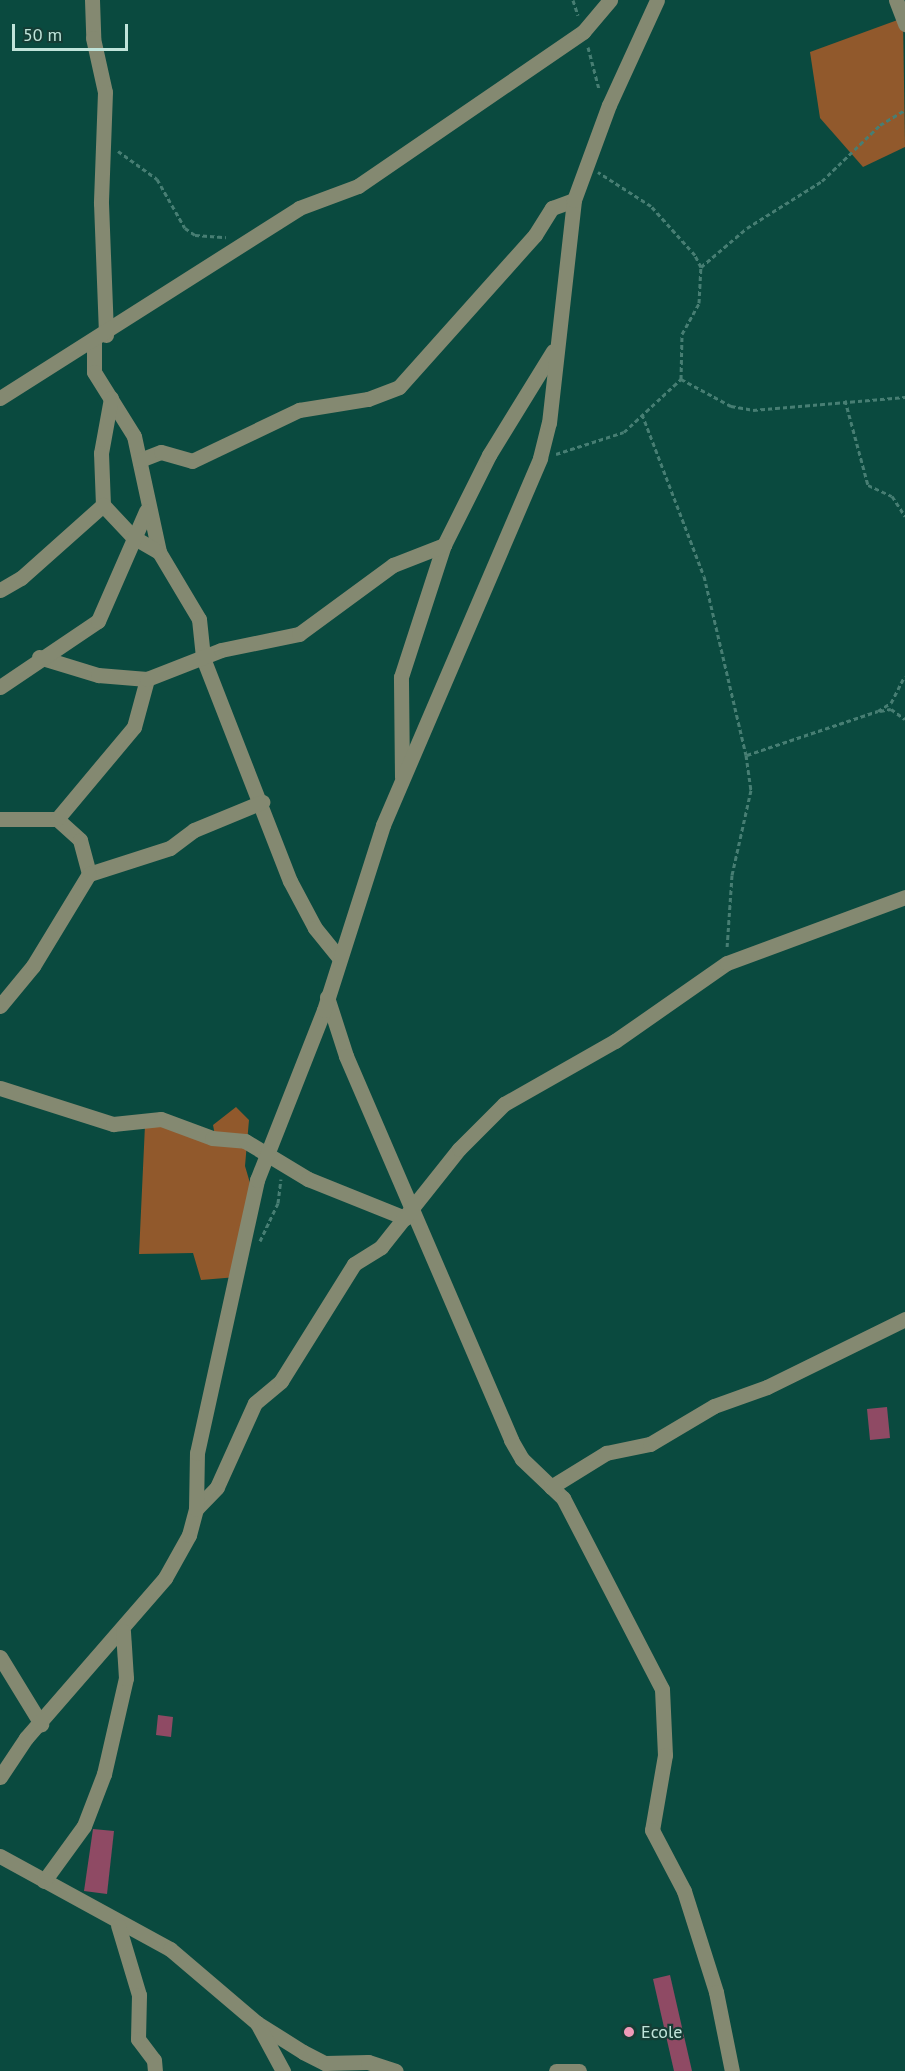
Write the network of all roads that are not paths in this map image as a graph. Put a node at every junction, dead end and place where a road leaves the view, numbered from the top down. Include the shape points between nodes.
1 (93, 0) edge
2 (610, 0) edge
3 (657, 0) edge
4 (896, 0) edge
5 (905, 24) edge
6 (574, 200) junction
7 (100, 338) junction
8 (556, 347) junction
9 (0, 398) edge
10 (111, 398) junction
11 (140, 460) junction
12 (103, 504) junction
13 (146, 511) junction
14 (133, 537) junction
15 (444, 545) junction
16 (159, 552) junction
17 (0, 590) edge
18 (39, 657) junction
19 (203, 658) junction
20 (147, 679) junction
21 (0, 687) edge
22 (402, 780) junction
23 (262, 802) junction
24 (0, 819) edge
25 (57, 819) junction
26 (89, 874) junction
27 (905, 897) edge
28 (339, 958) junction
29 (327, 994) junction
30 (0, 1006) edge
31 (0, 1088) edge
32 (267, 1152) junction
33 (414, 1205) junction
34 (405, 1218) junction
35 (905, 1319) edge
36 (551, 1487) junction
37 (196, 1509) junction
38 (123, 1631) junction
39 (0, 1657) edge
40 (41, 1724) junction
41 (0, 1777) edge
42 (0, 1856) edge
43 (44, 1881) junction
44 (118, 1925) junction
45 (257, 2023) junction
46 (155, 2071) edge
47 (284, 2071) edge
48 (396, 2071) edge
49 (556, 2071) edge
50 (579, 2071) edge
51 (732, 2071) edge

1 - 7 street via 104,123
2 - 7 street via 583,32 358,186 299,208
3 - 6 street via 602,121
4 - 5 street
6 - 8 street
6 - 11 street via 552,208 534,236 399,387 368,399 306,407 192,460 161,452
7 - 9 street
7 - 10 street via 94,372
8 - 15 street via 489,455
8 - 22 street via 540,458
10 - 11 street via 130,428
10 - 12 street via 101,453
11 - 13 street
12 - 14 street
12 - 17 street via 21,578
13 - 14 street
13 - 16 street
14 - 16 street
14 - 18 street via 98,621
15 - 19 street via 393,565 299,634
15 - 22 street via 401,677
16 - 19 street via 199,619
18 - 20 street via 98,675
18 - 21 street
19 - 20 street
19 - 23 street
20 - 25 street via 134,727
22 - 28 street
23 - 26 street via 194,830 170,848
23 - 28 street via 290,881 315,928
24 - 25 street
25 - 26 street via 80,840
26 - 30 street via 33,966
27 - 33 street via 727,963 625,1035 504,1104
28 - 29 street
29 - 32 street
29 - 33 street via 346,1056
31 - 32 street via 103,1121 161,1119
32 - 34 street via 282,1163
32 - 37 street via 242,1235 224,1347 197,1453
33 - 34 street
33 - 36 street via 511,1440
34 - 37 street via 381,1247 354,1264 281,1381 255,1403 217,1487
35 - 36 street via 767,1387 714,1406 650,1444 606,1453
36 - 51 street via 576,1520 663,1689 665,1755 652,1830 684,1891 716,1992
37 - 38 street via 165,1578
38 - 40 street
38 - 43 street via 126,1678 104,1774 84,1826
39 - 40 street
40 - 41 street
42 - 43 street
43 - 44 street
44 - 45 street via 170,1949
44 - 46 street via 139,1995 138,2039 154,2060
45 - 47 street
45 - 48 street via 325,2063 368,2062
49 - 50 street

